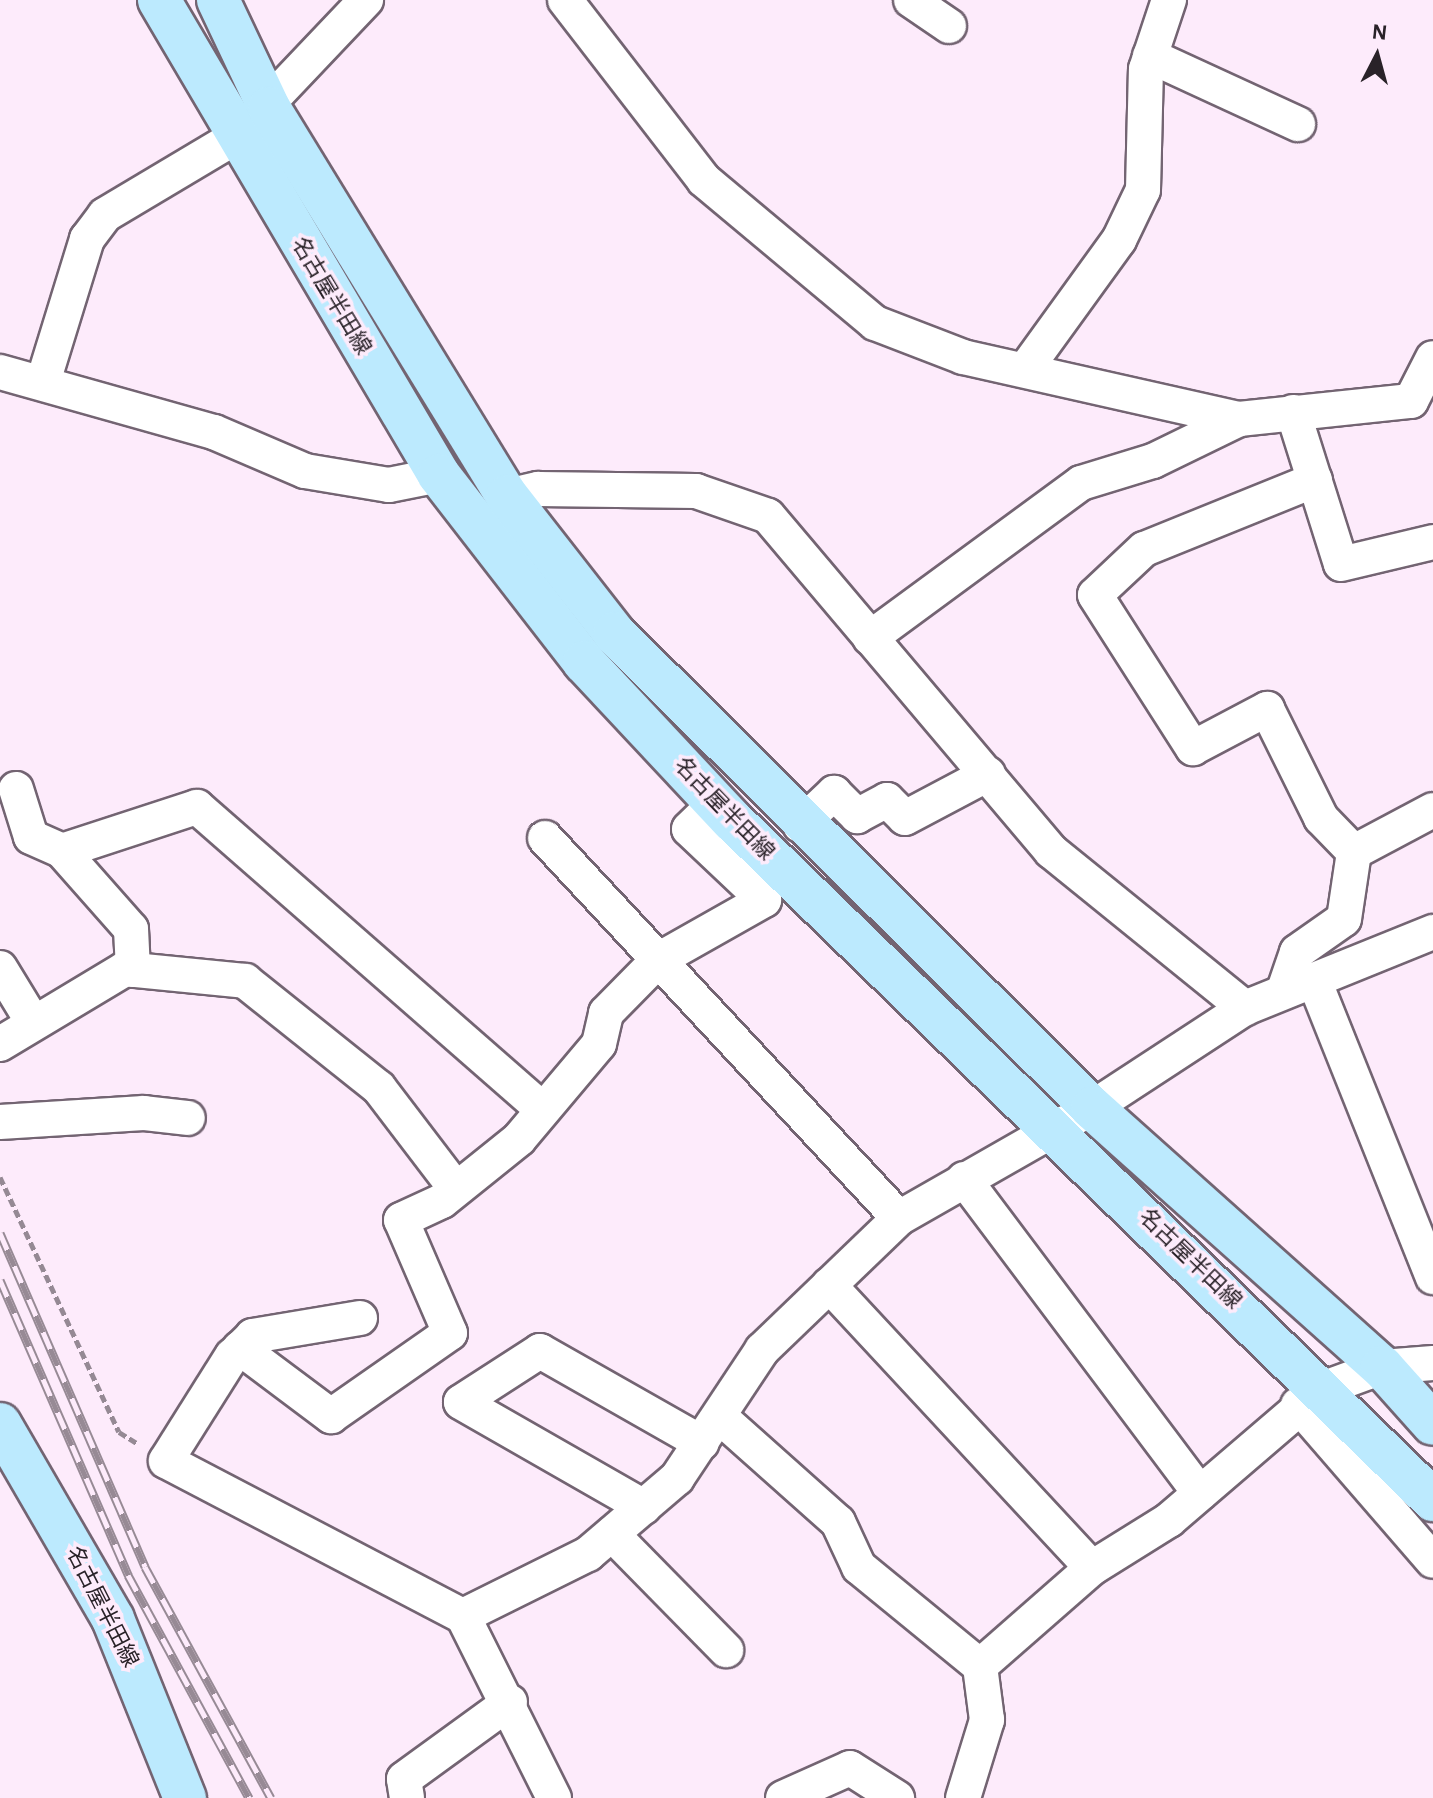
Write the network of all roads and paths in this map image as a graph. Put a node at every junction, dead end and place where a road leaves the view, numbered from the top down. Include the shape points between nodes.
1 (159, 0) edge
2 (218, 0) edge
3 (366, 0) edge
4 (565, 0) edge
5 (911, 0) edge
6 (1169, 0) edge
7 (949, 26) dead end
8 (1150, 56) junction
9 (269, 108) junction
10 (1298, 124) dead end
11 (236, 137) junction
12 (1433, 358) edge
13 (1027, 367) junction
14 (0, 372) edge
15 (43, 382) junction
16 (1293, 412) junction
17 (1239, 419) junction
18 (439, 475) junction
19 (1315, 480) junction
20 (507, 496) junction
21 (1433, 542) edge
22 (870, 638) junction
23 (988, 774) junction
24 (16, 789) dead end
25 (716, 803) junction
26 (1433, 810) edge
27 (800, 825) junction
28 (15, 838) edge
29 (545, 838) dead end
30 (62, 851) junction
31 (1354, 852) junction
32 (1433, 932) edge
33 (658, 960) junction
34 (0, 968) edge
35 (133, 970) junction
36 (1300, 983) junction
37 (1245, 1008) junction
38 (33, 1022) junction
39 (0, 1044) edge
40 (1092, 1108) junction
41 (542, 1109) junction
42 (188, 1118) dead end
43 (0, 1122) edge
44 (1056, 1128) junction
45 (0, 1177) edge
46 (964, 1179) junction
47 (453, 1185) junction
48 (899, 1218) junction
49 (1433, 1277) edge
50 (829, 1285) junction
51 (360, 1318) dead end
52 (240, 1348) junction
53 (1433, 1363) edge
54 (1382, 1367) junction
55 (1310, 1397) junction
56 (0, 1424) edge
57 (1433, 1424) edge
58 (711, 1430) junction
59 (166, 1461) junction
60 (1200, 1493) junction
61 (1433, 1500) edge
62 (644, 1507) junction
63 (612, 1534) junction
64 (1433, 1561) edge
65 (1092, 1568) junction
66 (463, 1616) junction
67 (726, 1650) dead end
68 (980, 1666) junction
69 (510, 1702) junction
70 (185, 1798) edge
71 (407, 1798) edge
72 (554, 1798) edge
73 (783, 1798) edge
74 (897, 1798) edge
75 (963, 1798) edge

1 - 11 main road, 名古屋半田線
2 - 9 main road, 名古屋半田線
3 - 9 street
4 - 13 street via 704,180 875,323 963,357
5 - 7 street
6 - 8 street
8 - 10 street
8 - 13 street via 1143,190 1119,240
9 - 11 street
9 - 20 main road, 名古屋半田線
11 - 15 street via 105,215 87,239
11 - 18 main road, 名古屋半田線
12 - 16 street via 1411,401
13 - 17 street
14 - 15 street
15 - 18 street via 214,432 305,471 389,485
16 - 17 street
16 - 19 street
17 - 22 street via 1153,461 1081,483
18 - 25 main road, 名古屋半田線 via 584,662
19 - 21 street via 1341,564
19 - 31 street via 1144,549 1095,595 1193,748 1267,709 1321,818
20 - 22 street via 538,489 726,496 768,516
20 - 27 main road, 名古屋半田線 via 614,633
22 - 23 street
23 - 27 street via 905,818 887,800 857,816 834,793
23 - 37 street via 1051,851
24 - 28 street
25 - 33 street via 689,829 764,900
25 - 44 main road, 名古屋半田線
26 - 31 street
27 - 40 main road, 名古屋半田線
28 - 30 street
29 - 33 street
30 - 35 street via 131,929
30 - 41 street via 197,807
31 - 36 street via 1344,919 1297,952
32 - 36 street
33 - 41 street via 606,1013 599,1044
33 - 48 street
34 - 38 street
35 - 38 street via 89,985
35 - 47 street via 245,981 379,1088
36 - 37 street
36 - 49 street
37 - 40 street
38 - 39 street
40 - 44 street
40 - 54 main road, 名古屋半田線
41 - 47 street via 519,1139
42 - 43 street via 144,1113
44 - 46 street
44 - 55 main road, 名古屋半田線
45 - 59 path via 119,1432
46 - 48 street
46 - 60 street
47 - 52 street via 442,1201 401,1220 450,1333 331,1416
48 - 50 street
50 - 58 street via 762,1350
50 - 65 street
51 - 52 street via 253,1336
52 - 59 street
53 - 54 street
54 - 55 street
54 - 57 main road, 名古屋半田線
55 - 60 street
55 - 61 main road, 名古屋半田線
55 - 64 street
56 - 70 main road, 名古屋半田線 via 113,1619
58 - 62 street
58 - 62 street via 540,1351 461,1402
58 - 68 street via 838,1522 859,1567
59 - 66 street
60 - 65 street
62 - 63 street
63 - 66 street via 588,1554
63 - 67 street
65 - 68 street
66 - 69 street
68 - 75 street via 987,1720
69 - 71 street via 404,1779
69 - 72 street
73 - 74 street via 850,1768

